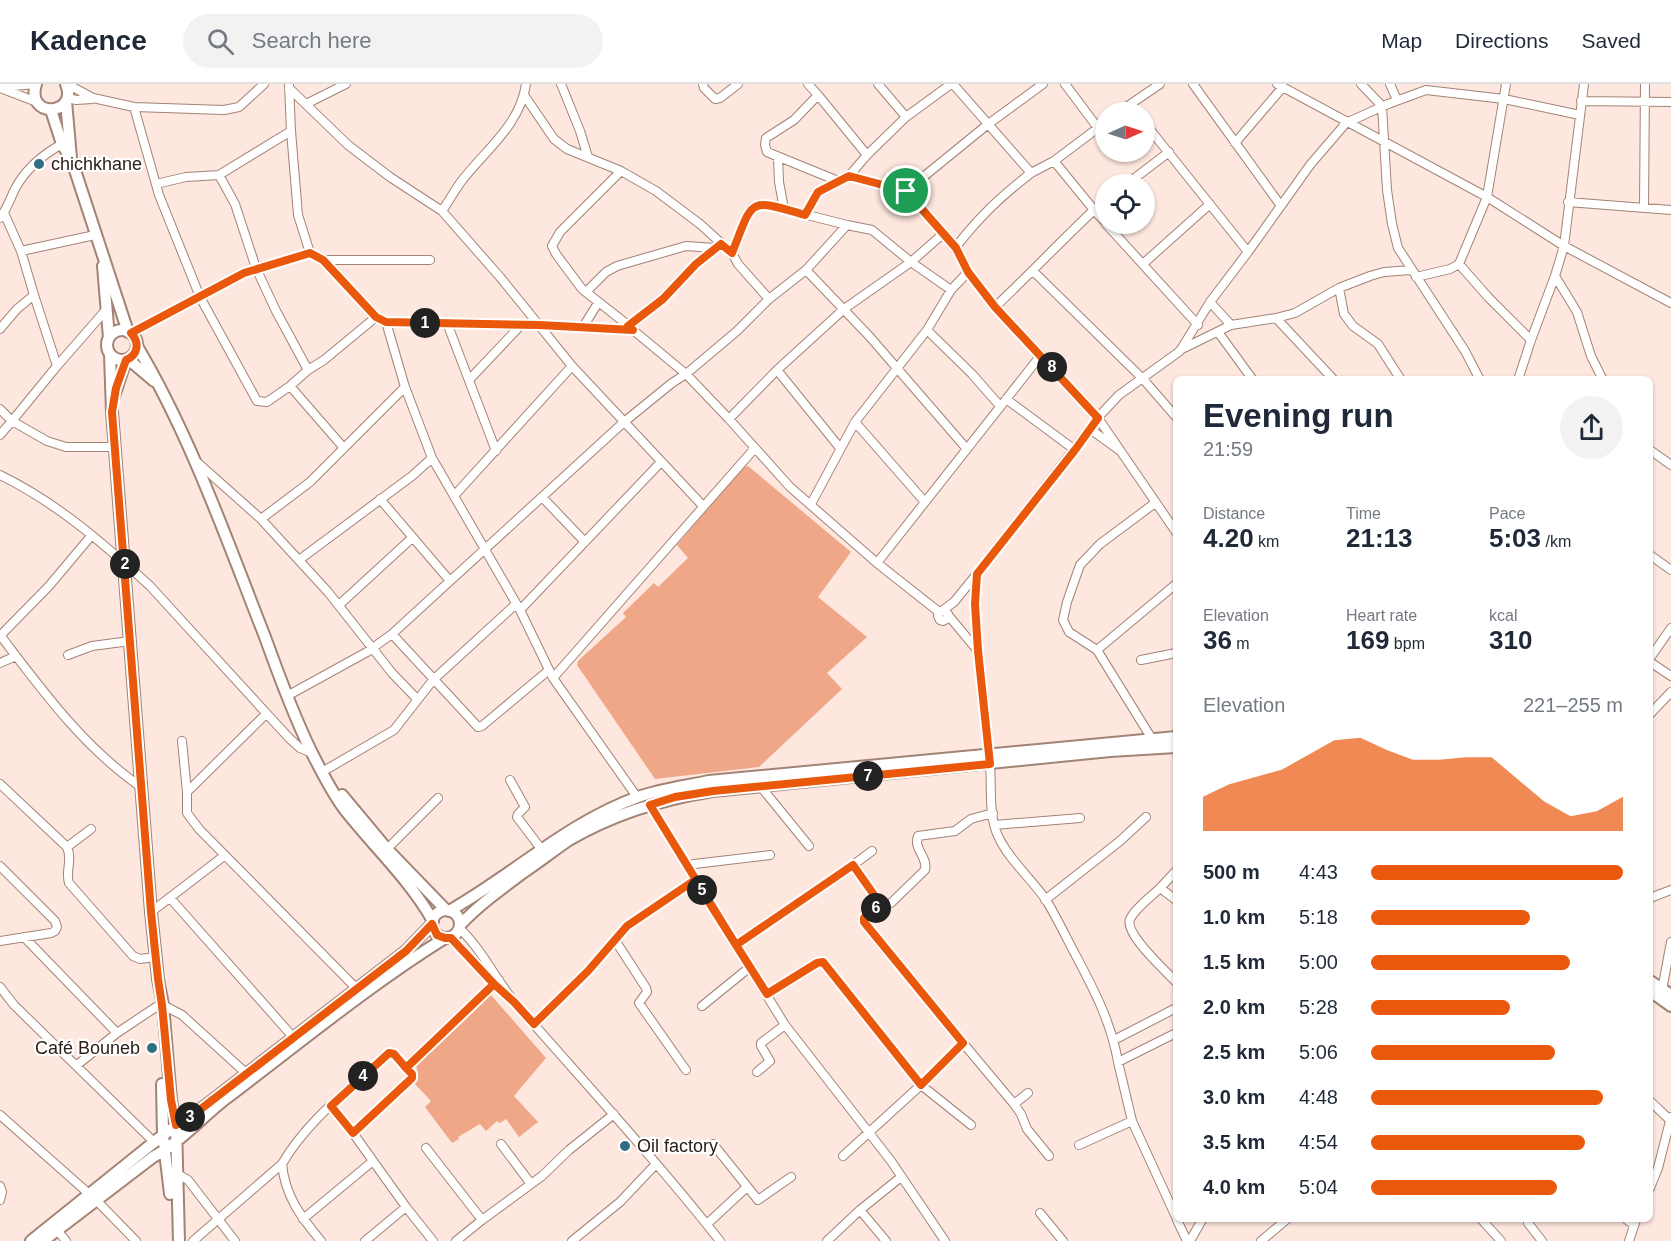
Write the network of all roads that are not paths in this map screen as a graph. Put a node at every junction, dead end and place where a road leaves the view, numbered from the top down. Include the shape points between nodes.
1 (36, 84) edge
2 (264, 84) edge
3 (346, 84) edge
4 (526, 84) edge
5 (561, 84) edge
6 (703, 84) edge
7 (738, 84) edge
8 (808, 84) edge
9 (878, 84) edge
10 (952, 84) edge
11 (1043, 84) edge
12 (1065, 84) edge
13 (1160, 84) edge
14 (1193, 84) edge
15 (1360, 84) edge
16 (1390, 84) edge
17 (1506, 84) edge
18 (1584, 84) edge
19 (1645, 84) edge
20 (289, 86) edge
21 (1280, 86) edge
22 (0, 87) edge
23 (1426, 87) edge
24 (69, 90) edge
25 (524, 95) junction
26 (818, 95) junction
27 (1504, 99) junction
28 (1397, 100) junction
29 (1643, 100) junction
30 (1581, 101) junction
31 (36, 102) junction
32 (1133, 102) edge
33 (1671, 102) edge
34 (306, 104) junction
35 (1382, 106) junction
36 (134, 107) junction
37 (51, 110) junction
38 (1580, 115) junction
39 (906, 117) junction
40 (1346, 123) junction
41 (1095, 124) edge
42 (987, 125) junction
43 (1095, 130) edge
44 (291, 131) junction
45 (1155, 135) edge
46 (1235, 143) junction
47 (1385, 143) junction
48 (62, 144) junction
49 (1169, 152) junction
50 (867, 154) junction
51 (778, 157) junction
52 (588, 158) junction
53 (1054, 160) junction
54 (72, 161) junction
55 (621, 171) junction
56 (1031, 172) junction
57 (1140, 174) edge
58 (219, 175) junction
59 (849, 176) junction
60 (838, 181) junction
61 (156, 184) junction
62 (906, 191) junction
63 (1487, 197) junction
64 (1568, 202) junction
65 (1210, 204) junction
66 (1281, 206) junction
67 (1644, 207) junction
68 (784, 209) junction
69 (1094, 210) joint
70 (1671, 210) edge
71 (442, 211) junction
72 (805, 215) junction
73 (2, 216) edge
74 (847, 225) junction
75 (944, 233) junction
76 (1116, 234) edge
77 (95, 235) junction
78 (718, 246) junction
79 (1564, 246) junction
80 (956, 248) junction
81 (21, 251) junction
82 (102, 251) junction
83 (1248, 252) junction
84 (310, 253) junction
85 (732, 253) junction
86 (323, 260) junction
87 (430, 261) dead end
88 (911, 262) junction
89 (1144, 263) junction
90 (1459, 264) junction
91 (256, 268) junction
92 (806, 270) junction
93 (1033, 271) junction
94 (968, 272) junction
95 (1414, 273) junction
96 (1556, 276) junction
97 (1339, 288) junction
98 (951, 290) junction
99 (586, 292) junction
100 (34, 295) junction
101 (200, 297) junction
102 (769, 299) junction
103 (1210, 302) junction
104 (598, 303) junction
105 (1671, 303) edge
106 (995, 307) junction
107 (844, 309) junction
108 (105, 311) junction
109 (376, 317) junction
110 (1276, 318) junction
111 (386, 322) junction
112 (447, 323) junction
113 (522, 324) junction
114 (539, 325) junction
115 (1198, 325) junction
116 (1231, 325) junction
117 (583, 327) junction
118 (631, 328) junction
119 (0, 329) edge
120 (927, 330) junction
121 (1218, 332) junction
122 (129, 333) junction
123 (109, 338) junction
124 (1531, 340) junction
125 (137, 346) junction
126 (1180, 351) junction
127 (110, 354) junction
128 (1041, 355) junction
129 (127, 360) junction
130 (57, 366) junction
131 (572, 366) junction
132 (308, 370) junction
133 (777, 370) junction
134 (897, 370) junction
135 (686, 374) junction
136 (1249, 376) edge
137 (1330, 376) edge
138 (1398, 376) edge
139 (1478, 376) edge
140 (1519, 376) edge
141 (1601, 376) edge
142 (1143, 379) junction
143 (469, 380) junction
144 (159, 385) junction
145 (290, 386) junction
146 (405, 387) junction
147 (1006, 399) junction
148 (1000, 406) junction
149 (0, 409) edge
150 (112, 412) junction
151 (1173, 414) edge
152 (1098, 418) junction
153 (729, 419) junction
154 (12, 421) junction
155 (624, 422) junction
156 (855, 422) junction
157 (1090, 429) junction
158 (0, 435) edge
159 (115, 447) junction
160 (343, 447) junction
161 (755, 448) junction
162 (840, 448) junction
163 (966, 448) junction
164 (1075, 450) junction
165 (496, 451) junction
166 (1653, 452) edge
167 (1125, 454) junction
168 (432, 458) junction
169 (196, 462) junction
170 (661, 462) junction
171 (1671, 465) edge
172 (0, 475) edge
173 (454, 496) junction
174 (543, 497) junction
175 (380, 500) junction
176 (924, 501) junction
177 (1155, 503) junction
178 (811, 504) junction
179 (703, 506) junction
180 (261, 519) junction
181 (1173, 528) edge
182 (91, 536) junction
183 (412, 538) junction
184 (585, 542) junction
185 (484, 551) junction
186 (1653, 557) edge
187 (298, 560) junction
188 (125, 563) junction
189 (877, 563) junction
190 (1671, 570) edge
191 (977, 574) junction
192 (450, 581) junction
193 (1173, 587) edge
194 (339, 605) junction
195 (518, 607) junction
196 (945, 615) junction
197 (1671, 628) edge
198 (392, 634) junction
199 (0, 636) edge
200 (130, 641) junction
201 (374, 649) junction
202 (1097, 650) junction
203 (978, 651) junction
204 (1173, 654) edge
205 (68, 655) dead end
206 (1653, 655) edge
207 (16, 656) junction
208 (1141, 660) dead end
209 (1653, 662) edge
210 (0, 663) edge
211 (549, 670) junction
212 (1671, 676) edge
213 (553, 678) junction
214 (433, 680) junction
215 (1671, 692) edge
216 (287, 696) junction
217 (417, 699) junction
218 (1653, 711) edge
219 (266, 714) junction
220 (1173, 737) edge
221 (1152, 739) junction
222 (182, 741) dead end
223 (1173, 747) edge
224 (990, 759) junction
225 (319, 764) junction
226 (510, 780) dead end
227 (0, 784) edge
228 (141, 787) junction
229 (761, 787) junction
230 (187, 792) junction
231 (637, 797) junction
232 (438, 798) dead end
233 (650, 805) junction
234 (993, 813) junction
235 (1146, 817) dead end
236 (1080, 818) dead end
237 (994, 825) junction
238 (91, 829) dead end
239 (809, 846) dead end
240 (67, 847) junction
241 (387, 849) junction
242 (542, 850) junction
243 (872, 851) dead end
244 (770, 855) dead end
245 (224, 856) junction
246 (686, 865) junction
247 (853, 865) junction
248 (0, 866) edge
249 (1173, 875) edge
250 (695, 880) junction
251 (1160, 888) junction
252 (1671, 890) edge
253 (1653, 897) edge
254 (1173, 898) edge
255 (171, 899) junction
256 (1046, 900) junction
257 (891, 903) dead end
258 (447, 911) junction
259 (151, 912) junction
260 (433, 922) junction
261 (460, 927) junction
262 (24, 937) junction
263 (448, 938) junction
264 (615, 940) junction
265 (0, 941) edge
266 (1671, 942) edge
267 (736, 945) junction
268 (155, 957) junction
269 (750, 968) junction
270 (1173, 979) edge
271 (496, 982) junction
272 (1653, 983) edge
273 (0, 987) edge
274 (357, 989) junction
275 (1667, 992) edge
276 (1653, 993) edge
277 (767, 994) junction
278 (159, 1006) junction
279 (702, 1006) dead end
280 (1671, 1006) edge
281 (1173, 1010) edge
282 (534, 1024) junction
283 (785, 1025) junction
284 (117, 1033) junction
285 (1173, 1035) edge
286 (293, 1037) junction
287 (1114, 1040) junction
288 (963, 1043) junction
289 (1118, 1062) junction
290 (77, 1065) junction
291 (406, 1068) junction
292 (686, 1070) dead end
293 (757, 1072) dead end
294 (247, 1074) junction
295 (921, 1085) junction
296 (1028, 1093) dead end
297 (1014, 1104) junction
298 (1653, 1104) edge
299 (331, 1106) junction
300 (614, 1114) junction
301 (0, 1115) edge
302 (1132, 1121) junction
303 (1670, 1122) edge
304 (176, 1125) junction
305 (971, 1125) dead end
306 (868, 1132) junction
307 (353, 1133) junction
308 (159, 1139) junction
309 (176, 1141) junction
310 (501, 1144) dead end
311 (713, 1144) dead end
312 (1079, 1145) dead end
313 (426, 1148) dead end
314 (165, 1151) junction
315 (843, 1156) dead end
316 (1049, 1156) dead end
317 (373, 1161) junction
318 (282, 1164) junction
319 (656, 1164) junction
320 (176, 1173) junction
321 (791, 1177) dead end
322 (900, 1177) junction
323 (1653, 1180) edge
324 (531, 1184) junction
325 (0, 1186) edge
326 (747, 1187) junction
327 (93, 1198) junction
328 (0, 1200) edge
329 (406, 1207) junction
330 (1173, 1209) edge
331 (860, 1210) junction
332 (1040, 1213) dead end
333 (217, 1219) junction
334 (303, 1219) junction
335 (482, 1220) junction
336 (1179, 1222) edge
337 (1201, 1222) edge
338 (1284, 1222) edge
339 (1484, 1222) edge
340 (1635, 1222) edge
341 (1528, 1223) dead end
342 (707, 1224) junction
343 (57, 1230) junction
344 (582, 1238) edge
345 (31, 1241) edge
346 (43, 1241) edge
347 (66, 1241) edge
348 (136, 1241) edge
349 (173, 1241) edge
350 (179, 1241) edge
351 (193, 1241) edge
352 (235, 1241) edge
353 (321, 1241) edge
354 (365, 1241) edge
355 (433, 1241) edge
356 (456, 1241) edge
357 (572, 1241) edge
358 (720, 1241) edge
359 (827, 1241) edge
360 (886, 1241) edge
361 (945, 1241) edge
362 (1063, 1241) edge
363 (1189, 1241) edge
364 (1261, 1241) edge
365 (1501, 1241) edge
366 (1542, 1241) edge
367 (1629, 1241) edge

1 - 22 street
1 - 31 main road
2 - 36 street via 231,110
3 - 34 street
4 - 25 street
5 - 52 street
6 - 7 street via 715,99
8 - 26 street
9 - 39 street
10 - 39 street
10 - 42 street
11 - 42 street
12 - 41 street
13 - 32 street
14 - 46 street
15 - 35 street
16 - 28 street
17 - 27 street
18 - 30 street
19 - 29 street
20 - 34 street
20 - 44 street
21 - 40 street
21 - 46 street
22 - 31 street
23 - 27 street
23 - 28 street
24 - 36 street via 76,100 93,98
24 - 37 main road via 60,107
24 - 54 main road
25 - 52 street via 554,139
25 - 71 street via 500,138 460,183
26 - 50 street
26 - 51 street via 794,120 766,138 767,152
27 - 38 street
27 - 63 street
28 - 35 street
29 - 30 street
29 - 33 street
29 - 67 street
30 - 38 street
31 - 37 main road
34 - 71 street via 348,145
35 - 40 street
35 - 47 street
36 - 61 street
37 - 48 main road
38 - 64 street
39 - 50 street
40 - 47 street
40 - 66 street
42 - 56 street
42 - 62 street
43 - 53 street
44 - 58 street
44 - 84 street via 298,215
45 - 49 street
46 - 66 street
47 - 63 street
47 - 95 street via 1392,224 1398,248
48 - 54 main road
48 - 73 street via 30,167
49 - 57 street
49 - 65 street
50 - 59 street
51 - 60 street
51 - 68 street
52 - 55 street
53 - 56 street
53 - 69 street
54 - 77 main road
55 - 78 street via 656,191
55 - 99 street via 554,240 553,249
56 - 80 street via 991,205
58 - 61 street
58 - 91 street via 235,204
59 - 60 street
59 - 62 street
60 - 72 street via 818,192
61 - 101 street
62 - 75 street
63 - 79 street
63 - 90 street
64 - 67 street
64 - 79 street
65 - 83 street
65 - 89 street
66 - 83 street
67 - 70 street
68 - 72 street
68 - 85 street via 759,204 753,207
69 - 93 street
71 - 114 street
72 - 74 street
73 - 81 street
74 - 88 street via 872,230
74 - 92 street
75 - 80 street
75 - 88 street
76 - 89 street
77 - 81 street
77 - 82 main road
78 - 85 street
78 - 99 street via 686,246 617,266
78 - 118 street
79 - 96 street
79 - 105 street
80 - 94 street
81 - 100 street
82 - 108 main road
82 - 122 main road
83 - 103 street
84 - 86 street
84 - 91 street
85 - 102 street
86 - 87 street
86 - 109 street
88 - 98 street
88 - 107 street
89 - 115 street
90 - 95 street via 1450,269
90 - 124 street
91 - 101 street
91 - 132 street
92 - 102 street
92 - 107 street
93 - 106 street
93 - 142 street
94 - 98 street
94 - 106 street
95 - 97 street via 1384,272
95 - 139 street
96 - 124 street
96 - 141 street via 1577,312
97 - 110 street via 1295,314
97 - 138 street via 1344,314 1353,326 1378,344
98 - 120 street
99 - 104 street
100 - 119 street
100 - 130 street
101 - 122 street
101 - 145 street via 258,401 267,402
102 - 135 street
103 - 115 street
103 - 116 street
104 - 117 street
104 - 118 street
106 - 128 street
107 - 133 street
107 - 134 street
108 - 123 main road
108 - 130 street
109 - 111 street
109 - 132 street
110 - 116 street
110 - 137 street
111 - 112 street
111 - 146 street
112 - 113 street
112 - 143 street
113 - 114 street
113 - 143 street
114 - 117 street
114 - 131 street
115 - 126 street
116 - 121 street
117 - 118 street
118 - 135 street
120 - 134 street
120 - 148 street
121 - 126 street
121 - 136 street
122 - 123 main road via 116,332
122 - 125 main road
123 - 127 main road
124 - 140 street
125 - 129 main road
125 - 144 main road
126 - 142 street
127 - 129 main road
127 - 150 main road
128 - 147 street
128 - 152 street
129 - 144 main road
129 - 150 main road
130 - 154 street
131 - 155 street
131 - 165 street
132 - 145 street
133 - 153 street
133 - 162 street
134 - 156 street
134 - 163 street
135 - 153 street
135 - 155 street
142 - 151 street
142 - 152 street via 1119,395
143 - 165 street
144 - 169 main road
145 - 160 street
146 - 160 street
146 - 168 street
147 - 148 street
147 - 164 street
148 - 163 street
149 - 154 street
150 - 159 main road
152 - 157 street
152 - 167 street
153 - 161 street
154 - 158 street
154 - 159 street via 66,447
155 - 170 street
155 - 174 street
156 - 162 street
156 - 176 street
157 - 164 street
157 - 167 street
159 - 188 main road
160 - 180 street via 310,482
161 - 178 street
161 - 179 street
162 - 178 street
163 - 176 street
164 - 191 street
165 - 173 street
166 - 171 street
167 - 177 street
168 - 173 street
168 - 175 street
169 - 180 street
169 - 216 main road
170 - 179 street
170 - 184 street
172 - 182 street via 36,494
173 - 185 street
174 - 184 street
174 - 185 street
175 - 183 street
175 - 187 street
176 - 189 street
177 - 181 street
177 - 202 street via 1100,544 1080,565 1063,620 1069,632
178 - 189 street
179 - 213 street
180 - 187 street
182 - 188 street
182 - 199 street
183 - 192 street
183 - 194 street
184 - 195 street
185 - 192 street
185 - 195 street
186 - 190 street
187 - 194 street
188 - 200 main road
188 - 219 street
189 - 196 street
191 - 196 street
191 - 203 street
192 - 198 street
193 - 202 street
194 - 201 street
195 - 211 street
195 - 214 street
196 - 203 street
197 - 206 street
198 - 201 street
198 - 214 street
199 - 207 street
200 - 205 street via 92,646
200 - 228 main road
201 - 216 street
201 - 217 street
202 - 221 street
203 - 224 street
204 - 208 street
207 - 210 street
207 - 228 street via 70,724 107,762
209 - 212 street
211 - 213 street
211 - 214 street via 478,727
213 - 231 street
214 - 217 street
215 - 218 street
216 - 225 main road
217 - 225 street via 394,730
219 - 225 street
219 - 230 street
220 - 221 main road
221 - 224 main road
222 - 230 street
223 - 224 main road
224 - 229 main road
224 - 231 main road via 709,781
224 - 234 street
225 - 241 main road
225 - 260 main road via 345,810
226 - 242 street via 525,806 517,817
227 - 240 street
228 - 259 main road
229 - 233 main road via 675,797
229 - 239 street
230 - 245 street via 189,817
231 - 242 main road via 566,833
232 - 241 street
233 - 246 street
233 - 261 main road via 569,840 491,897
234 - 237 street
234 - 257 street via 972,819 955,831 918,836 917,848 926,861 925,870
235 - 256 street
236 - 237 street
237 - 256 street via 1001,842
238 - 240 street
240 - 268 street via 69,883 133,956
241 - 258 main road
242 - 258 main road via 483,892
243 - 247 street
244 - 246 street
245 - 255 street
245 - 274 street
246 - 250 street
247 - 267 street
247 - 288 street via 879,902 864,922
248 - 262 street via 56,924 54,932
249 - 251 street
250 - 264 street via 641,915
250 - 267 street
251 - 254 street
251 - 270 street via 1130,919 1129,926
252 - 253 street
255 - 259 street
255 - 286 street
256 - 287 street via 1102,1006
258 - 260 main road via 439,912
258 - 261 main road via 456,915
259 - 268 main road
260 - 263 main road via 437,935
260 - 274 main road via 406,951
261 - 263 main road
261 - 271 street
262 - 265 street
262 - 284 street
263 - 271 street
263 - 309 main road via 415,957
264 - 282 street
264 - 292 street via 646,988 639,1004
266 - 275 street
267 - 269 street
268 - 278 main road
269 - 277 street
269 - 279 street
271 - 282 street
271 - 291 street
272 - 275 main road
273 - 290 street
274 - 286 main road
276 - 280 main road
277 - 283 street
277 - 295 street via 823,962
278 - 284 street
278 - 294 street via 168,1006 182,1015
278 - 304 main road
278 - 308 main road via 164,1096
281 - 287 street
282 - 300 street
283 - 293 street via 760,1045 770,1060
283 - 306 street
284 - 290 street
285 - 289 street
286 - 294 main road
287 - 289 street
288 - 295 street
288 - 297 street
289 - 302 street
290 - 308 street
291 - 299 street via 389,1053
291 - 307 street via 412,1078
294 - 304 main road
295 - 305 street
295 - 306 street
296 - 297 street
297 - 316 street via 1027,1129
298 - 303 street
299 - 307 street
299 - 318 street via 301,1135
300 - 319 street
300 - 324 street
301 - 327 street
302 - 312 street
302 - 330 street
303 - 323 street
304 - 308 main road
304 - 309 main road
306 - 315 street
306 - 322 street
307 - 317 street
308 - 314 main road
308 - 327 main road
309 - 314 main road
309 - 320 main road
310 - 324 street
311 - 326 street
313 - 335 street
314 - 327 main road
314 - 349 main road
317 - 329 street
317 - 334 street
318 - 333 street
318 - 334 street via 287,1192
319 - 342 street
319 - 344 street
320 - 333 street via 188,1180
320 - 350 main road
321 - 326 street via 761,1199 755,1198
322 - 331 street
322 - 361 street
324 - 335 street
325 - 328 street
326 - 342 street
327 - 343 main road
327 - 345 main road
327 - 348 street
329 - 354 street
329 - 355 street
331 - 359 street
331 - 360 street
332 - 362 street
333 - 351 street
333 - 352 street
334 - 353 street
335 - 356 street
336 - 363 street
337 - 363 street
338 - 364 street
339 - 365 street
340 - 367 street
341 - 366 street
342 - 358 street
343 - 346 main road
343 - 347 street
344 - 357 street

